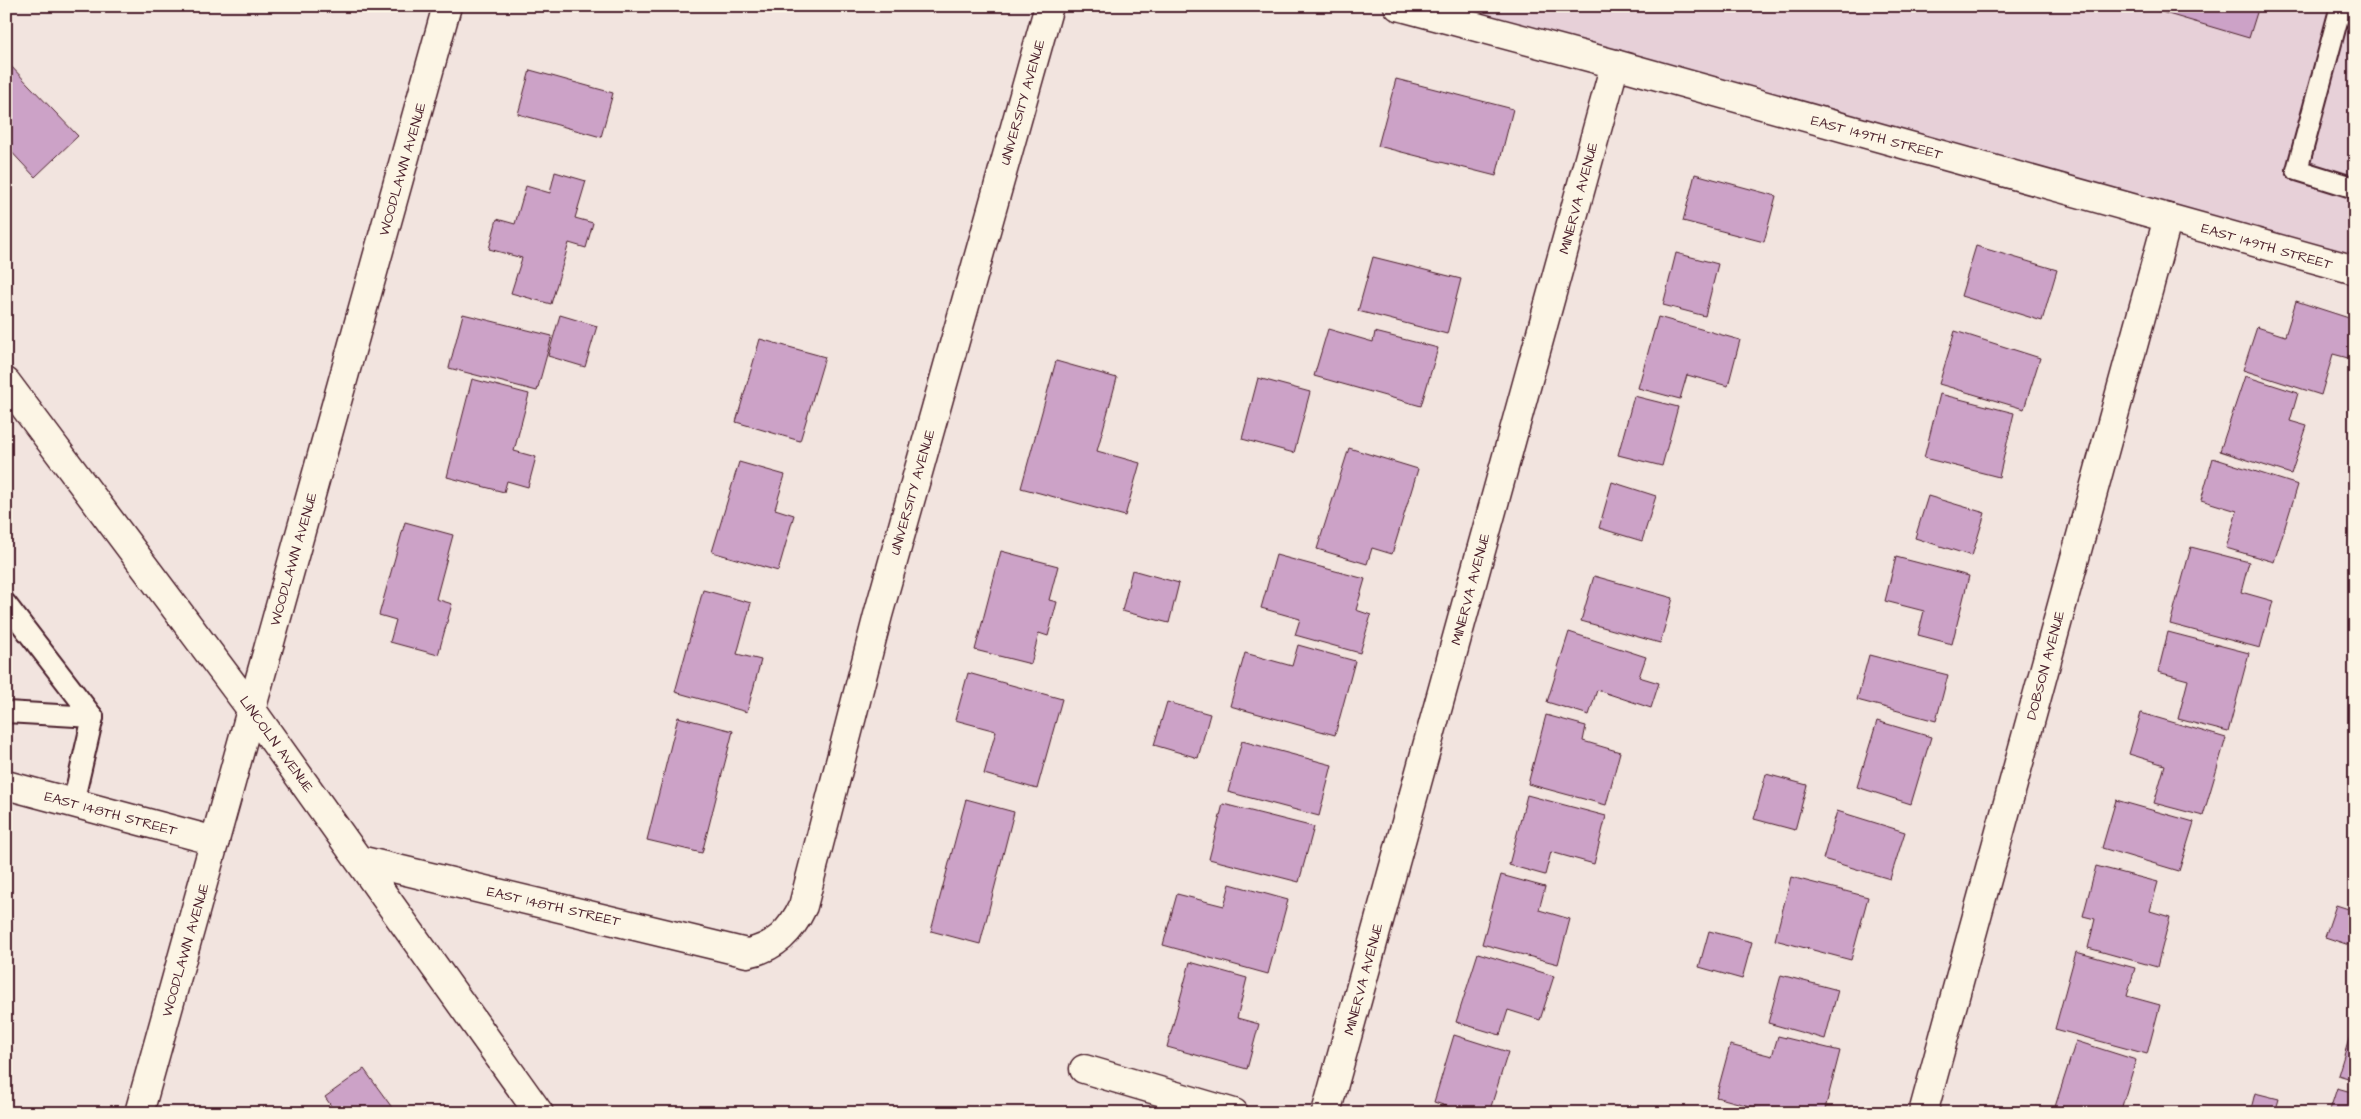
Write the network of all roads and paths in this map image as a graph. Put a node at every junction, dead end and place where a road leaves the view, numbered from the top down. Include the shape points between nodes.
1 (447, 6) edge
2 (1049, 6) edge
3 (1398, 6) edge
4 (2341, 6) edge
5 (1615, 64) junction
6 (2355, 188) edge
7 (2168, 218) junction
8 (2355, 270) edge
9 (6, 382) edge
10 (6, 604) edge
11 (251, 709) junction
12 (6, 712) edge
13 (94, 717) junction
14 (6, 784) edge
15 (73, 802) junction
16 (215, 840) junction
17 (360, 860) junction
18 (747, 952) joint
19 (1084, 1069) dead end
20 (141, 1112) edge
21 (539, 1113) edge
22 (1234, 1113) edge
23 (1326, 1113) edge
24 (1923, 1113) edge

1 - 11 street, WOODLAWN AVENUE
2 - 18 street, UNIVERSITY AVENUE via 878,614 804,906 789,930 775,943
3 - 5 street, EAST 149TH STREET
4 - 6 lane via 2297,170
5 - 7 street, EAST 149TH STREET
5 - 23 street, MINERVA AVENUE
7 - 8 street, EAST 149TH STREET
7 - 24 street, DOBSON AVENUE
9 - 11 street, LINCOLN AVENUE
10 - 13 lane
11 - 16 street, WOODLAWN AVENUE
11 - 17 street, LINCOLN AVENUE
12 - 13 lane
13 - 15 lane
14 - 15 street, EAST 148TH STREET
15 - 16 street, EAST 148TH STREET
16 - 20 street, WOODLAWN AVENUE
17 - 18 street, EAST 148TH STREET
17 - 21 street, LINCOLN AVENUE
19 - 22 street

